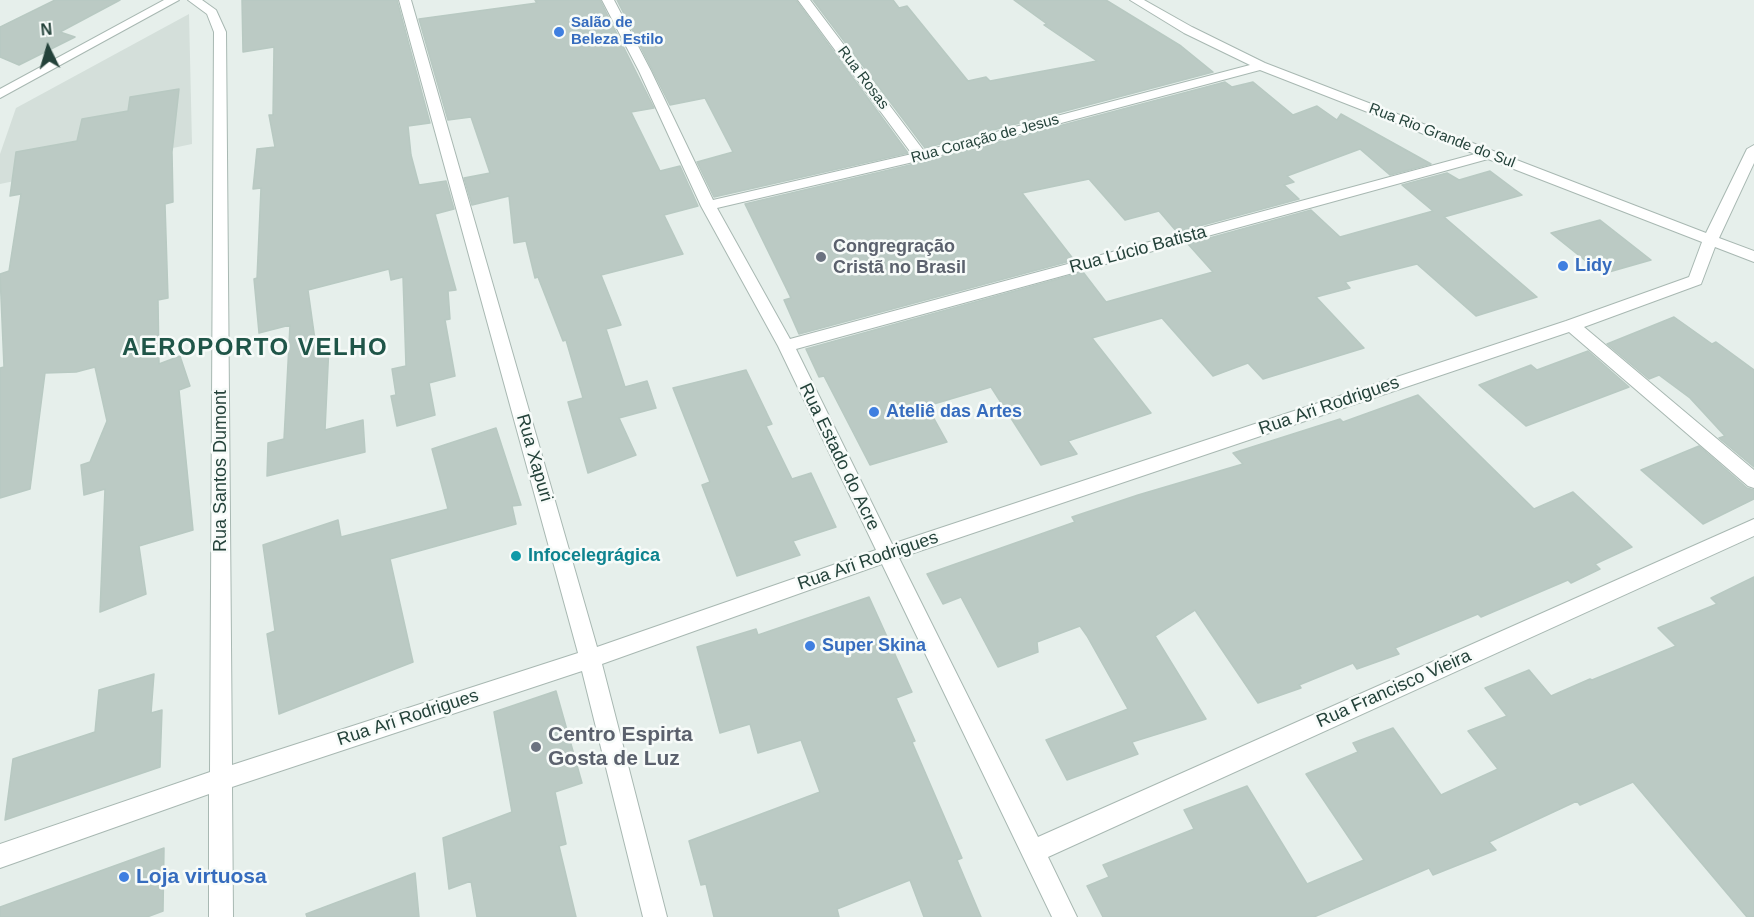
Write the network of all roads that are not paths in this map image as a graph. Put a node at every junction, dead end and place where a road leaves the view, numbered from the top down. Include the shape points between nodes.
1 (173, 0) edge
2 (194, 0) edge
3 (405, 0) edge
4 (608, 0) edge
5 (804, 0) edge
6 (1136, 0) edge
7 (1261, 66) junction
8 (0, 94) edge
9 (1754, 149) edge
10 (1490, 154) junction
11 (921, 156) junction
12 (708, 206) junction
13 (1710, 241) junction
14 (1754, 257) edge
15 (1572, 325) junction
16 (786, 346) junction
17 (1754, 481) edge
18 (1754, 527) edge
19 (886, 554) junction
20 (590, 659) junction
21 (222, 779) junction
22 (1035, 851) junction
23 (0, 856) edge
24 (221, 917) edge
25 (655, 917) edge
26 (1065, 917) edge

1 - 8 street
2 - 21 street, Rua Santos Dumont via 212,12 220,32
3 - 20 street, Rua Xapuri
4 - 12 street, Rua Estado do Acre
5 - 11 street, Rua Rosas
6 - 7 street, Rua Rio Grande do Sul
7 - 10 street, Rua Rio Grande do Sul
7 - 11 street, Rua Coração de Jesus
9 - 13 street
10 - 13 street, Rua Rio Grande do Sul
10 - 16 street, Rua Lúcio Batista
11 - 12 street, Rua Coração de Jesus
12 - 16 street, Rua Estado do Acre
13 - 14 street, Rua Rio Grande do Sul
13 - 15 street, Rua Ari Rodrigues via 1696,280
15 - 17 street
15 - 19 street, Rua Ari Rodrigues
16 - 19 street, Rua Estado do Acre
18 - 22 street, Rua Francisco Vieira
19 - 20 street, Rua Ari Rodrigues
19 - 22 street, Rua Estado do Acre
20 - 21 street, Rua Ari Rodrigues
20 - 25 street, Rua Xapuri
21 - 23 street, Rua Ari Rodrigues
21 - 24 street, Rua Santos Dumont
22 - 26 street, Rua Estado do Acre

